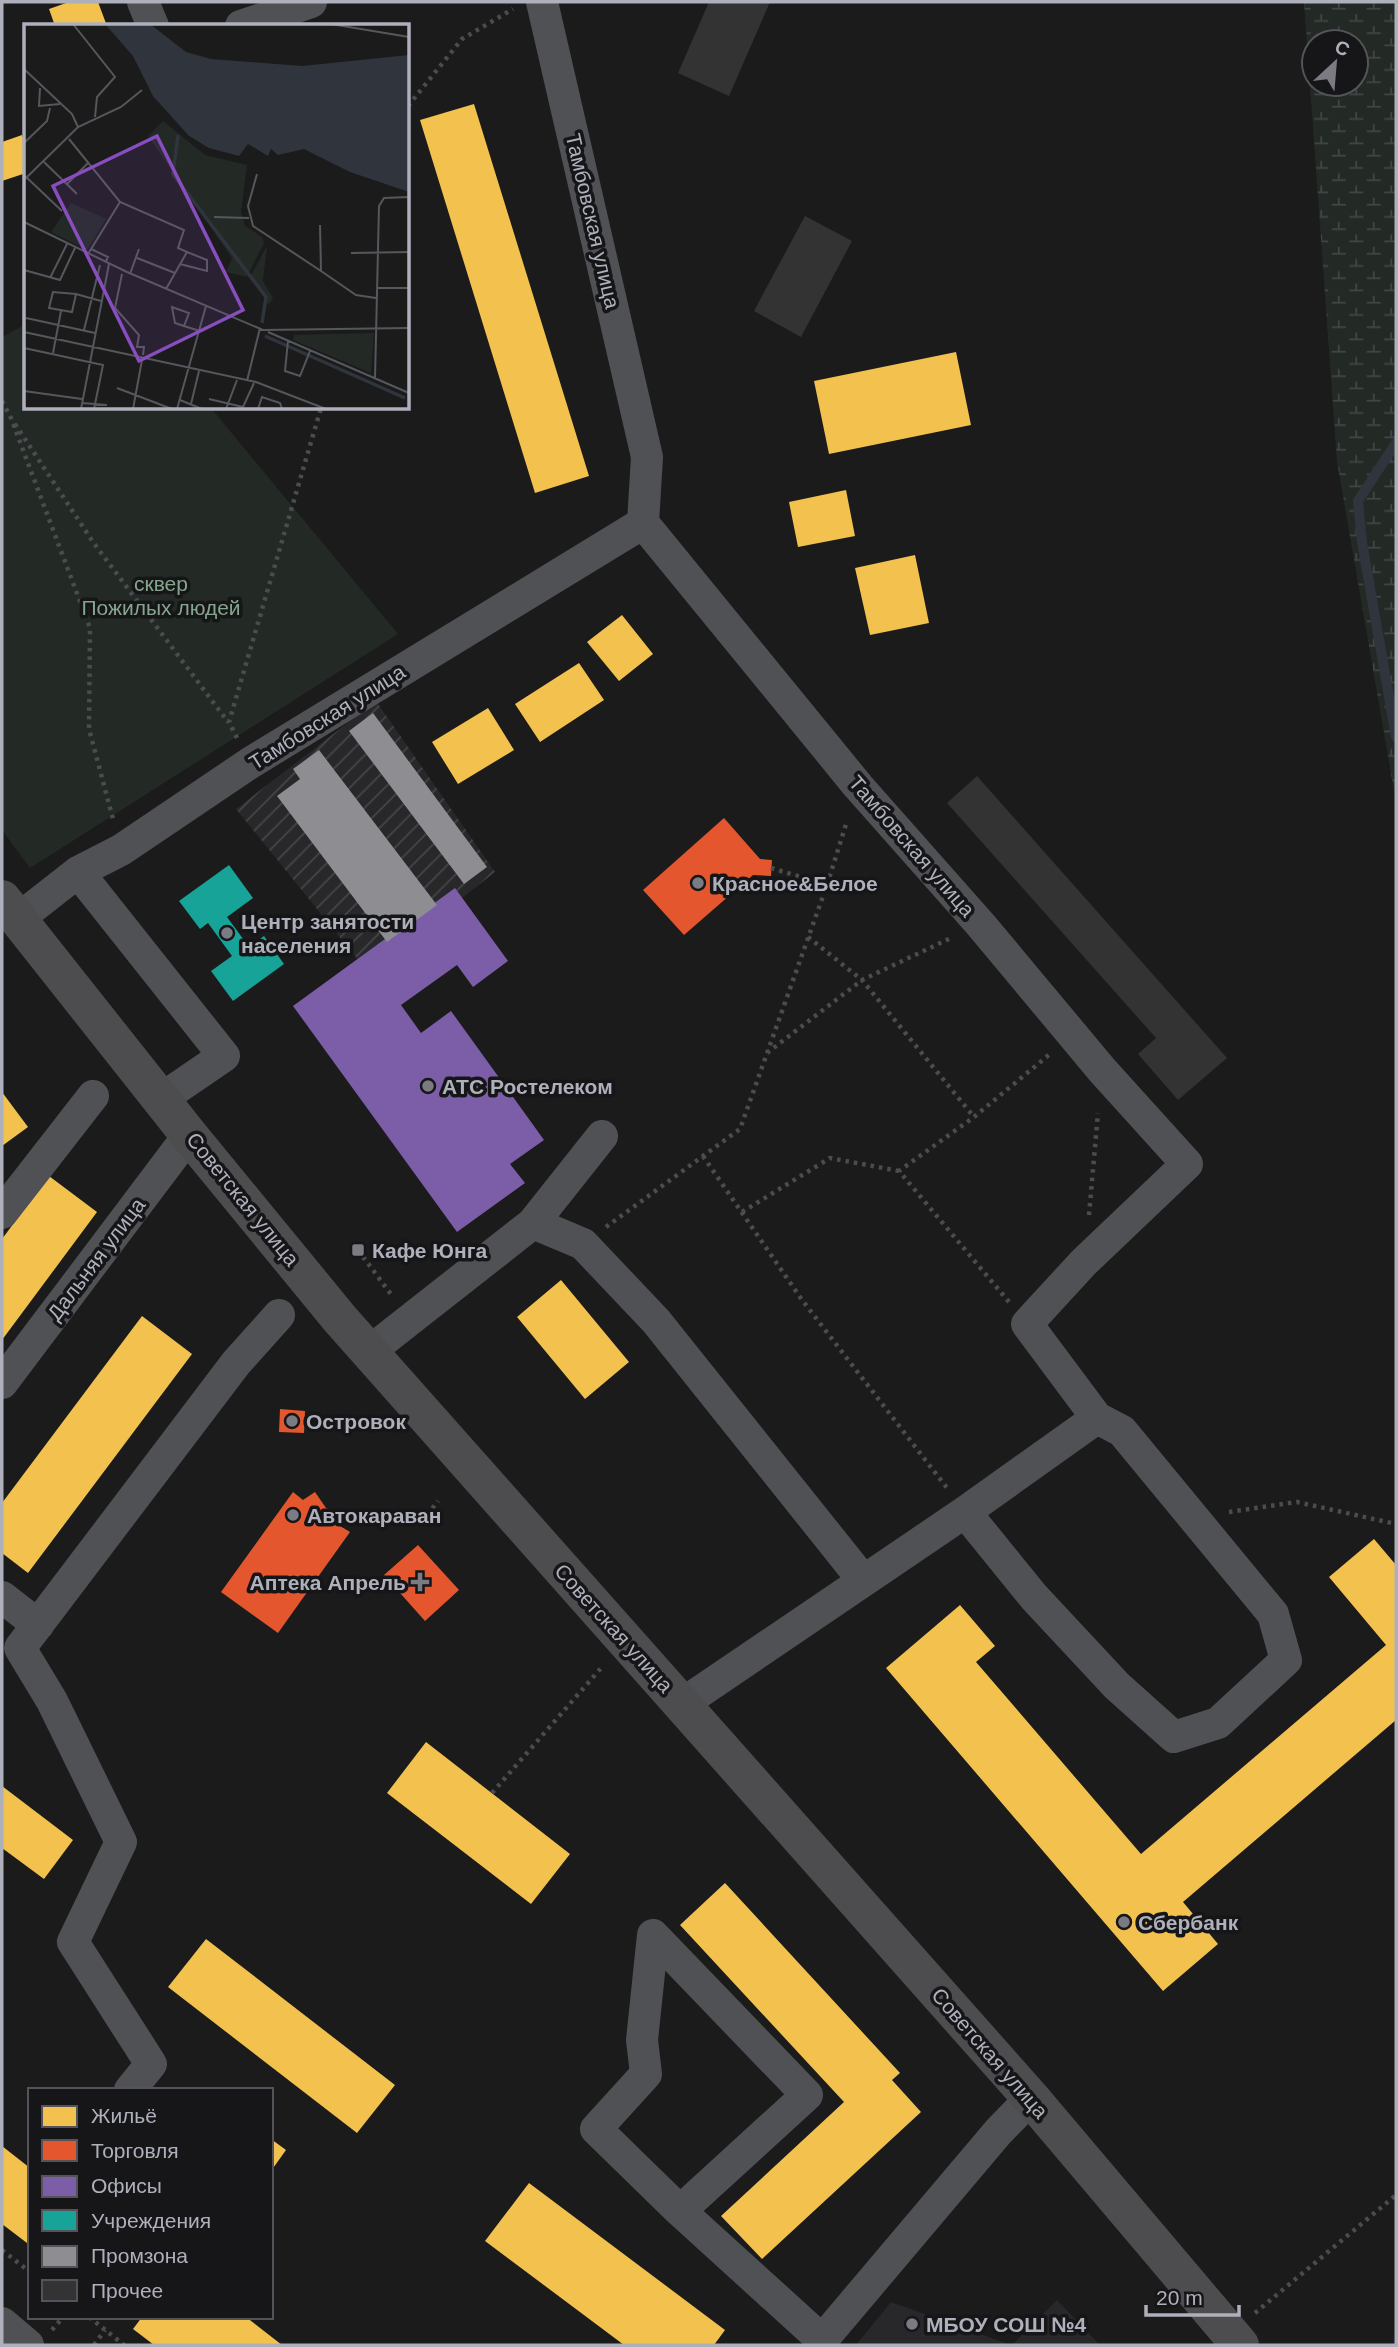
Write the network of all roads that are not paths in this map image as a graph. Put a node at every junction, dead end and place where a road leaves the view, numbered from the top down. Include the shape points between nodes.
1 (143, 2) edge
2 (311, 2) edge
3 (529, 5) edge
4 (152, 24) edge
5 (247, 24) edge
6 (643, 523) junction
7 (78, 872) junction
8 (10, 909) edge
9 (93, 1096) dead end
10 (161, 1099) junction
11 (189, 1135) junction
12 (602, 1136) dead end
13 (2, 1213) edge
14 (533, 1223) junction
15 (279, 1315) dead end
16 (370, 1351) junction
17 (2, 1383) edge
18 (1097, 1418) junction
19 (965, 1512) junction
20 (863, 1580) junction
21 (2, 1597) edge
22 (38, 1625) junction
23 (682, 1704) junction
24 (132, 2088) edge
25 (1031, 2098) junction
26 (680, 2211) junction
27 (2, 2323) edge
28 (1235, 2339) edge
29 (820, 2343) edge
30 (28, 2345) edge

1 - 4 street
2 - 5 street
3 - 6 street, Тамбовская улица via 648,457
6 - 7 street, Тамбовская улица via 250,763 121,850
6 - 18 street, Тамбовская улица via 858,786 1188,1164 1084,1262 1027,1324
7 - 8 street, Тамбовская улица
7 - 10 street via 223,1056
8 - 10 main road, Советская улица
9 - 13 street
10 - 11 main road, Советская улица
11 - 16 main road, Советская улица
11 - 17 street, Дальняя улица
12 - 14 street
14 - 16 street
14 - 20 street via 583,1244 656,1321
15 - 22 street via 236,1363
16 - 23 main road, Советская улица
18 - 19 street
18 - 19 street via 1122,1431 1273,1614 1286,1660 1218,1723 1174,1737 1117,1686
19 - 20 street
20 - 23 street
21 - 22 street
22 - 24 street via 20,1648 52,1701 121,1842 73,1942 150,2064
23 - 25 main road, Советская улица
25 - 28 main road, Советская улица
25 - 29 street
26 - 26 street via 807,2095 653,1935 642,2040 646,2074 596,2129
26 - 29 street
27 - 30 street

